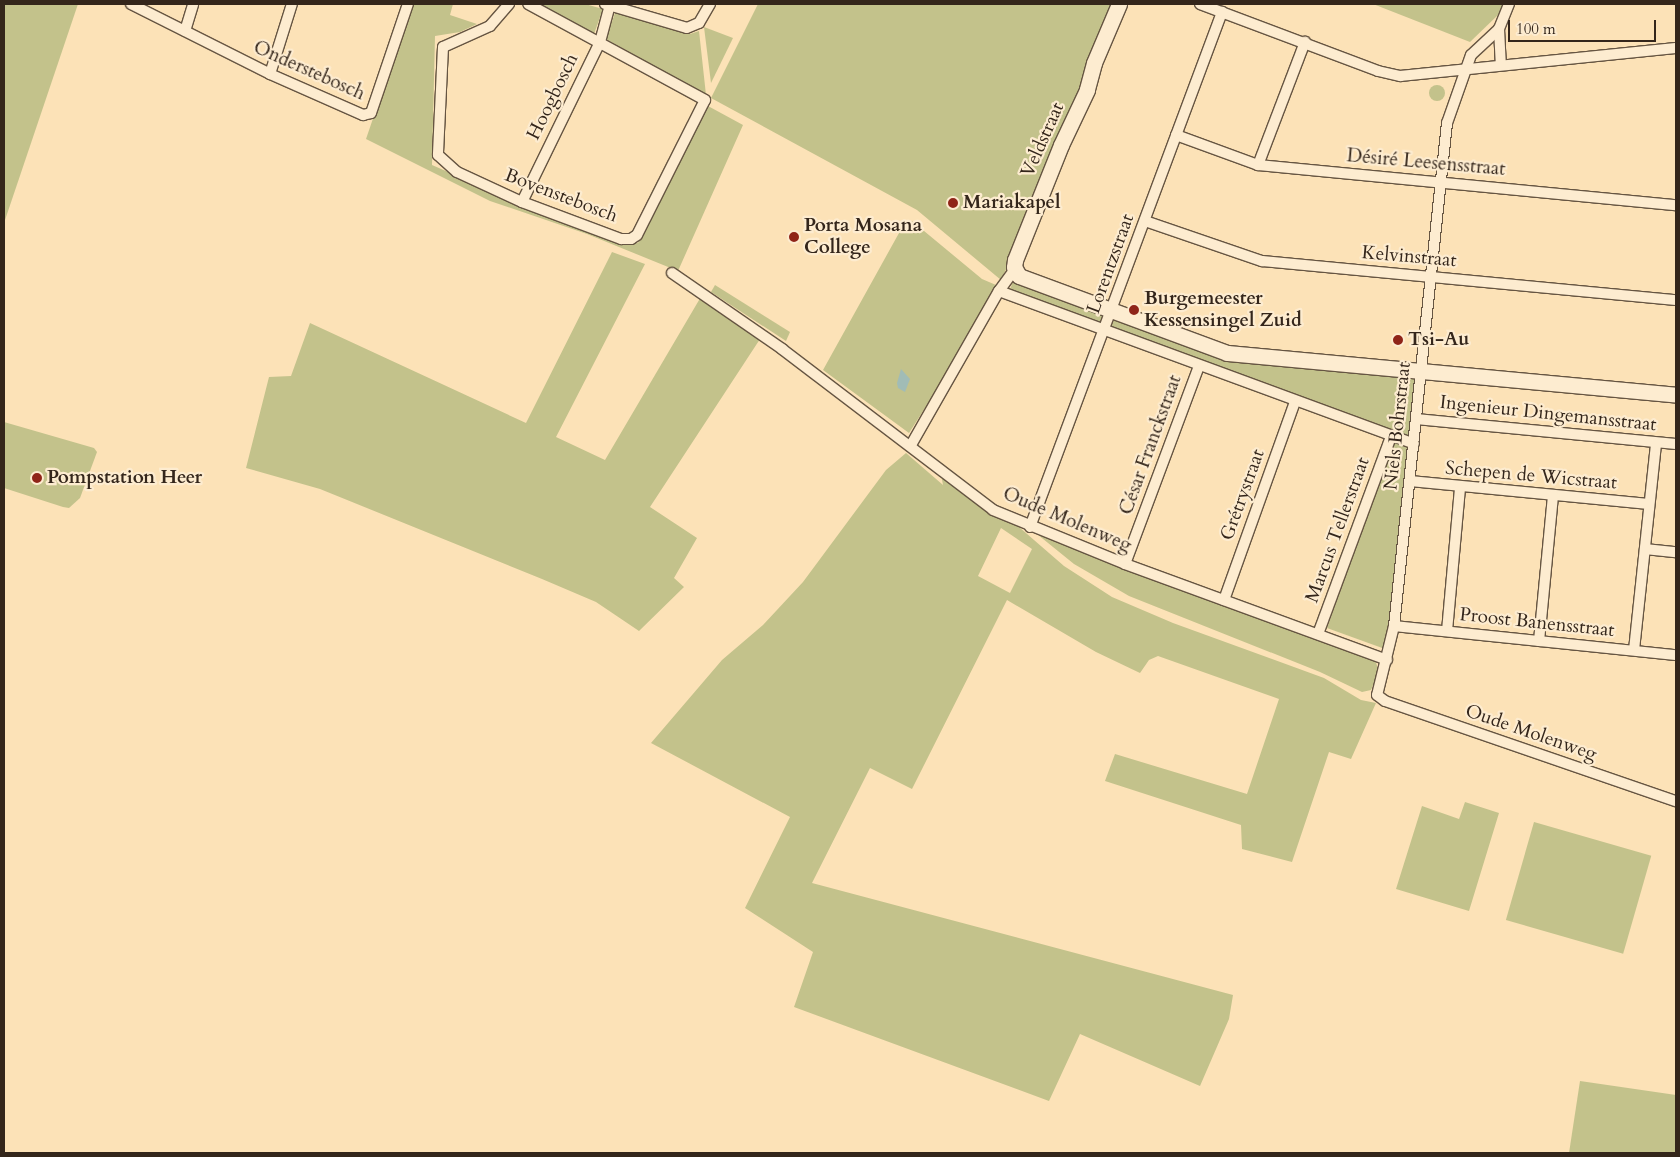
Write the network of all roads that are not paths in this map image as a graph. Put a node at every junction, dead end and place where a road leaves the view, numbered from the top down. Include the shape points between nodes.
1 (131, 4) edge
2 (194, 4) edge
3 (292, 4) edge
4 (408, 4) edge
5 (509, 4) edge
6 (528, 4) edge
7 (608, 4) edge
8 (710, 4) edge
9 (1119, 4) edge
10 (1200, 4) edge
11 (1509, 4) edge
12 (1222, 12) junction
13 (1499, 29) junction
14 (185, 32) junction
15 (600, 42) junction
16 (1305, 42) junction
17 (1676, 48) edge
18 (1502, 65) junction
19 (1465, 71) junction
20 (270, 74) junction
21 (1176, 136) junction
22 (1258, 165) junction
23 (1441, 182) junction
24 (522, 202) junction
25 (1676, 205) edge
26 (1145, 221) junction
27 (1015, 269) junction
28 (672, 273) dead end
29 (1431, 276) junction
30 (998, 291) junction
31 (1676, 300) edge
32 (1112, 312) junction
33 (1105, 331) junction
34 (1199, 366) junction
35 (1421, 371) junction
36 (1676, 395) edge
37 (1295, 402) junction
38 (1416, 419) junction
39 (1391, 437) junction
40 (1656, 442) junction
41 (1414, 444) junction
42 (1676, 444) edge
43 (912, 445) junction
44 (1410, 481) junction
45 (1460, 487) junction
46 (1553, 496) junction
47 (1649, 504) junction
48 (1030, 527) junction
49 (1645, 549) junction
50 (1676, 552) edge
51 (1125, 564) junction
52 (1224, 600) junction
53 (1394, 626) junction
54 (1447, 631) junction
55 (1318, 634) junction
56 (1539, 641) junction
57 (1634, 650) junction
58 (1676, 655) edge
59 (1387, 660) junction
60 (1377, 695) joint
61 (1676, 801) edge

1 - 14 street, Onderstebosch
2 - 14 street
3 - 20 street
4 - 20 street, Onderstebosch via 371,113 355,113
5 - 24 street, Bovenstebosch via 490,26 448,44 440,53 438,155 457,172
6 - 15 street, Bovenstebosch
7 - 8 street via 687,28 699,23
7 - 15 street, Hoogbosch
9 - 27 street, Veldstraat via 1015,260
10 - 12 street
11 - 13 street
12 - 16 street
12 - 21 street, Lorentzstraat
13 - 18 street
13 - 19 street, Niels Bohrstraat via 1471,55
14 - 20 street, Onderstebosch
15 - 24 street, Hoogbosch
15 - 24 street, Bovenstebosch via 705,100 636,235 631,239 621,239
16 - 19 street via 1392,74
16 - 22 street
17 - 18 street
18 - 19 street
19 - 23 street, Niels Bohrstraat via 1447,123
21 - 22 street, Désiré Leesensstraat
21 - 26 street, Lorentzstraat
22 - 23 street, Désiré Leesensstraat
23 - 25 street, Désiré Leesensstraat
23 - 29 street, Niels Bohrstraat
26 - 29 street, Kelvinstraat via 1262,261
26 - 32 street, Lorentzstraat
27 - 30 street, Veldstraat
27 - 32 street via 1022,278
28 - 43 street, Oude Molenweg
29 - 31 street, Kelvinstraat
29 - 35 street, Niels Bohrstraat
30 - 33 street
30 - 43 street, Veldstraat
32 - 33 street, Lorentzstraat
32 - 35 street via 1227,353
33 - 34 street
33 - 48 street, Lorentzstraat
34 - 37 street
34 - 51 street, César Franckstraat
35 - 36 street
35 - 38 street, Niels Bohrstraat
37 - 39 street
37 - 52 street, Grétrystraat
38 - 40 street, Ingenieur Dingemansstraat
38 - 41 street, Niels Bohrstraat
39 - 41 street
39 - 55 street, Marcus Tellerstraat
40 - 42 street, Ingenieur Dingemansstraat
40 - 47 street
41 - 44 street, Niels Bohrstraat
43 - 48 street, Oude Molenweg via 993,510
44 - 45 street, Schepen de Wicstraat
44 - 53 street, Niels Bohrstraat
45 - 46 street, Schepen de Wicstraat
45 - 54 street
46 - 47 street, Schepen de Wicstraat
46 - 56 street
47 - 49 street
48 - 51 street, Oude Molenweg
49 - 50 street
49 - 57 street
51 - 52 street, Oude Molenweg
52 - 55 street, Oude Molenweg
53 - 54 street, Proost Banensstraat
53 - 59 street, Niels Bohrstraat
54 - 56 street, Proost Banensstraat
55 - 59 street, Oude Molenweg
56 - 57 street, Proost Banensstraat
57 - 58 street, Proost Banensstraat
59 - 60 street, Niels Bohrstraat
60 - 61 street, Oude Molenweg via 1385,701

